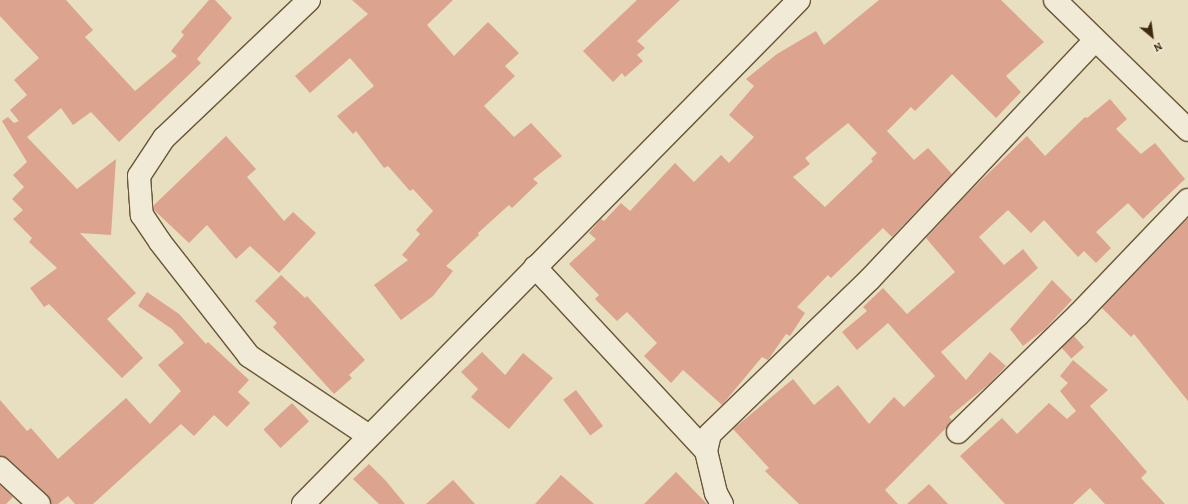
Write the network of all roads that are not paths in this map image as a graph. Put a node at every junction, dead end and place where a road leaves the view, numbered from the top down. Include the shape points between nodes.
1 (309, 0) edge
2 (798, 0) edge
3 (1055, 0) edge
4 (1095, 40) junction
5 (1188, 130) edge
6 (1188, 200) edge
7 (535, 267) junction
8 (958, 432) dead end
9 (369, 436) junction
10 (706, 451) junction
11 (0, 468) edge
12 (39, 504) edge
13 (303, 504) edge
14 (722, 504) edge

1 - 9 street via 164,138 139,176 142,215 249,356
2 - 7 street
3 - 4 street
4 - 5 street
4 - 10 street via 870,279 710,434
6 - 8 street via 1078,315
7 - 9 street
7 - 10 street
9 - 13 street
10 - 14 street via 716,493
11 - 12 street

